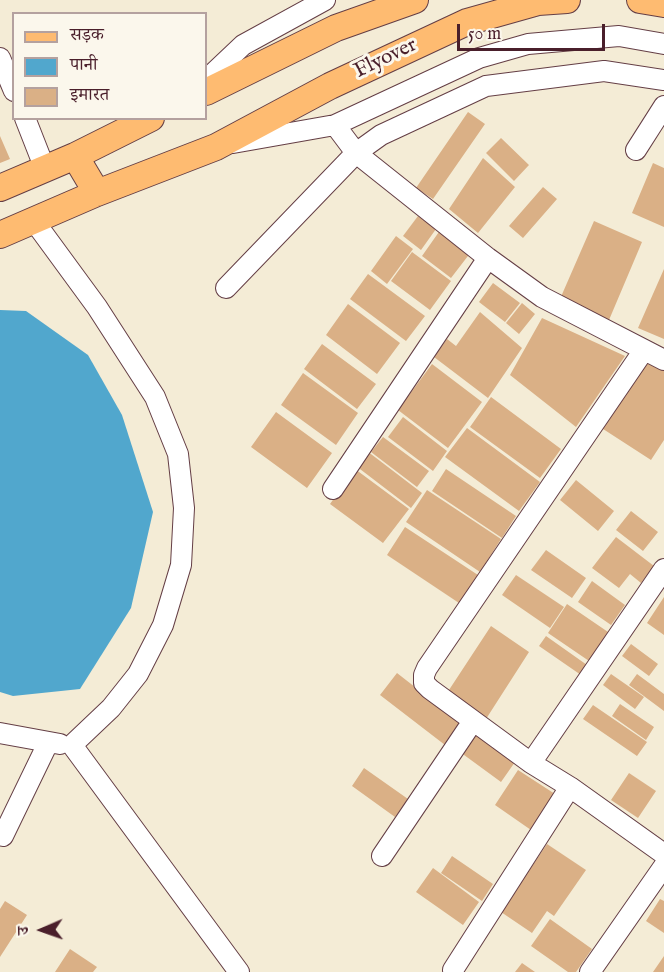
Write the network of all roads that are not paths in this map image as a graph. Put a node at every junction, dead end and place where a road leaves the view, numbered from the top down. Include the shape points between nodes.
1 (325, 0) edge
2 (415, 0) edge
3 (567, 0) edge
4 (640, 0) edge
5 (664, 4) edge
6 (664, 44) edge
7 (0, 58) edge
8 (207, 79) edge
9 (664, 80) edge
10 (12, 86) edge
11 (207, 92) edge
12 (664, 106) edge
13 (26, 120) edge
14 (147, 120) edge
15 (335, 125) junction
16 (216, 147) junction
17 (636, 150) dead end
18 (356, 153) junction
19 (75, 156) junction
20 (45, 169) junction
21 (0, 188) edge
22 (97, 193) junction
23 (34, 221) junction
24 (0, 236) edge
25 (488, 258) junction
26 (226, 288) dead end
27 (644, 350) junction
28 (664, 360) edge
29 (333, 489) dead end
30 (664, 569) edge
31 (473, 721) junction
32 (0, 733) edge
33 (48, 743) junction
34 (72, 746) junction
35 (531, 763) junction
36 (570, 787) junction
37 (3, 836) dead end
38 (664, 854) edge
39 (382, 856) dead end
40 (664, 866) edge
41 (453, 970) dead end
42 (239, 972) edge
43 (590, 972) edge

1 - 8 street via 243,45
2 - 11 main road, Flyover via 336,28
3 - 16 main road, Flyover via 538,2 467,22 289,107
4 - 5 main road
6 - 15 street via 619,36 528,44 470,62
7 - 10 street
9 - 18 street via 604,71 486,86 381,135
12 - 17 street
13 - 20 street
14 - 19 main road
15 - 16 street
15 - 18 street
16 - 22 main road, Flyover
18 - 25 street
18 - 26 street
19 - 20 main road
19 - 22 main road
20 - 21 main road
22 - 23 main road, Flyover
23 - 24 main road, Flyover
23 - 34 street via 97,307 155,397 178,454 184,508 181,565 163,625 138,674 111,708
25 - 27 street via 542,297
25 - 29 street
27 - 28 street
27 - 31 street via 427,668 424,683
30 - 35 street
31 - 35 street
31 - 39 street
32 - 33 street
33 - 34 street
33 - 37 street
34 - 42 street
35 - 36 street
36 - 38 street
36 - 41 street
40 - 43 street

